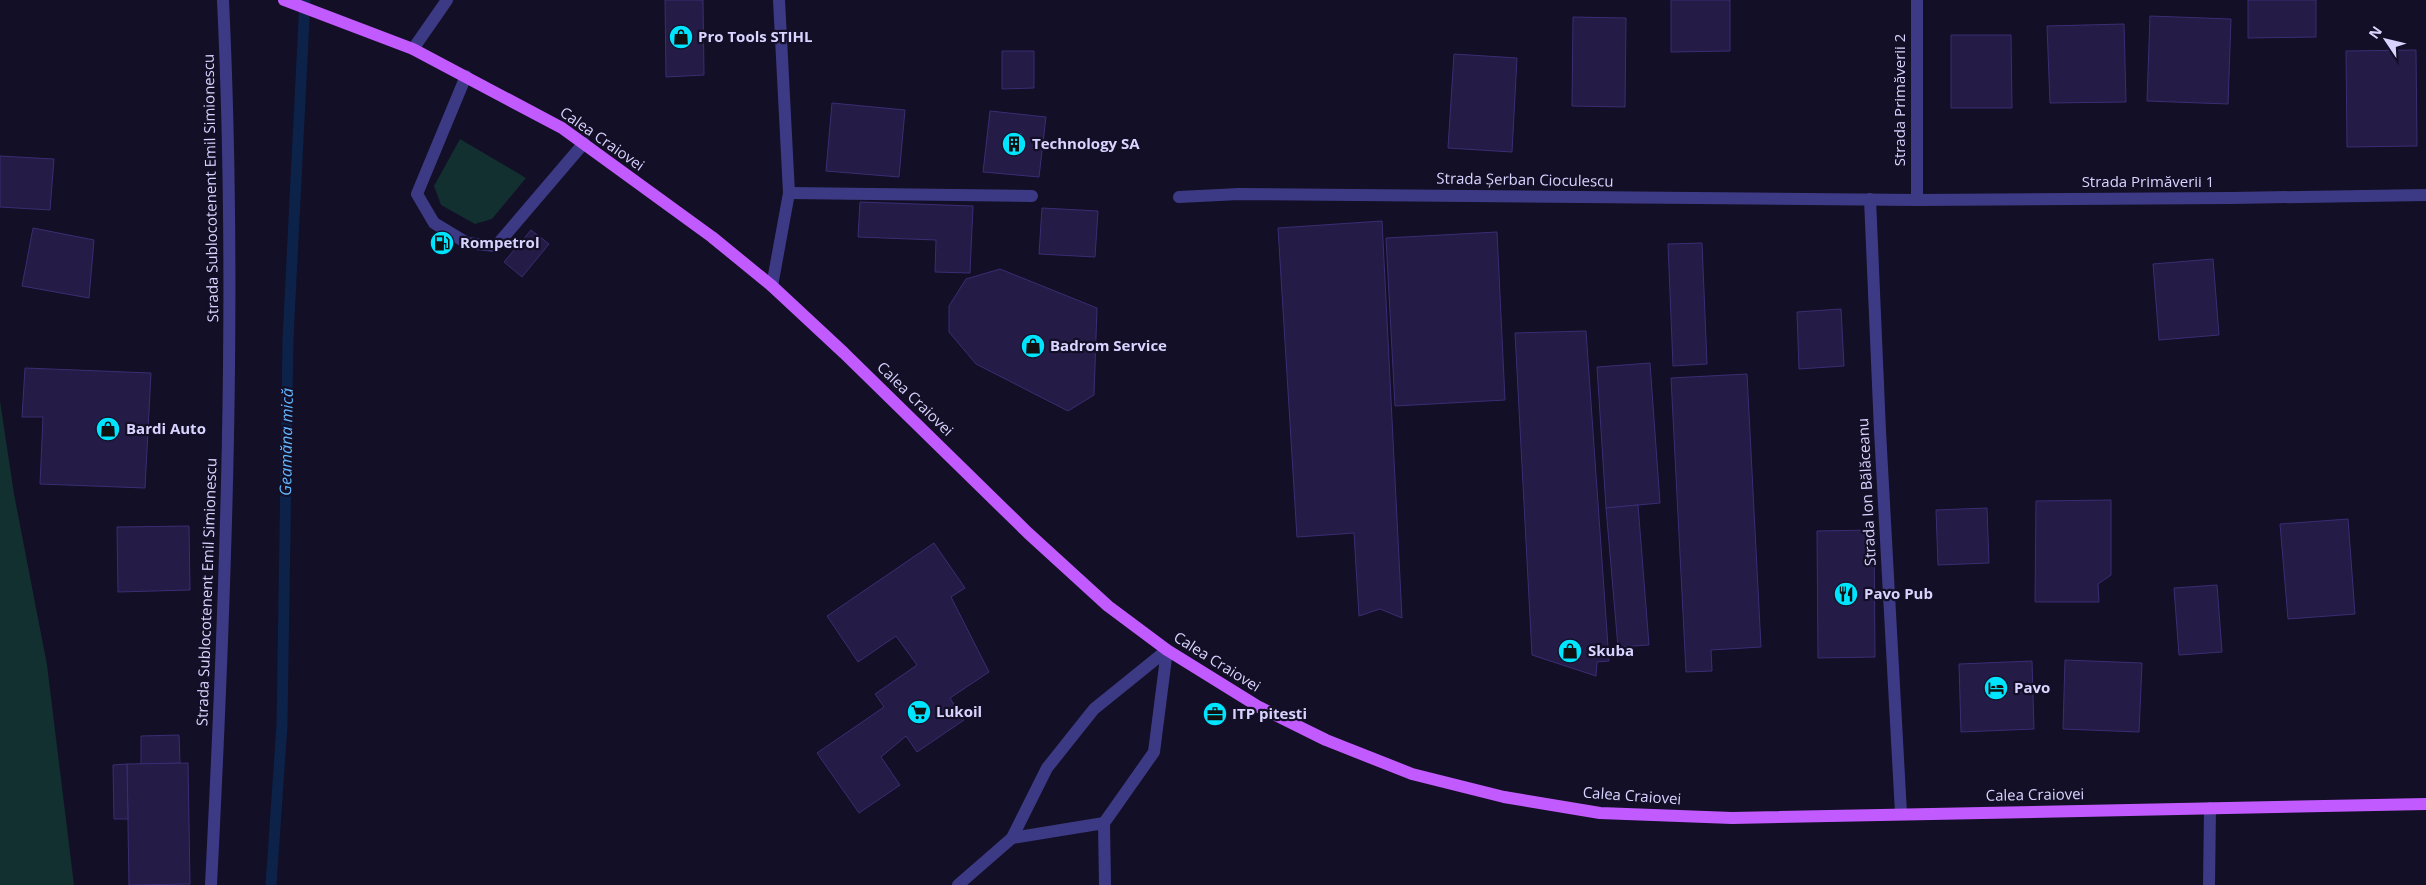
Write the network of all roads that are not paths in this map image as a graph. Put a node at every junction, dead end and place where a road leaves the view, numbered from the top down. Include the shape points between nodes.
1 (223, 0) edge
2 (284, 0) edge
3 (447, 0) edge
4 (779, 0) edge
5 (1917, 0) edge
6 (413, 48) junction
7 (466, 76) junction
8 (584, 143) junction
9 (789, 193) junction
10 (2426, 195) edge
11 (1032, 196) dead end
12 (1179, 197) dead end
13 (1870, 199) junction
14 (1917, 200) junction
15 (772, 286) junction
16 (1167, 650) junction
17 (2426, 804) edge
18 (2210, 808) junction
19 (1900, 814) junction
20 (1104, 823) junction
21 (1012, 838) junction
22 (212, 885) edge
23 (958, 885) edge
24 (1105, 885) edge
25 (2209, 885) edge

1 - 22 street, Strada Sublocotenent Emil Simionescu via 230,363 224,615
2 - 6 main road, Calea Craiovei
3 - 6 street
4 - 9 street
5 - 14 street, Strada Primăverii 2
6 - 7 main road, Calea Craiovei
7 - 8 main road, Calea Craiovei
7 - 8 street via 417,194 434,223 467,242 496,246
8 - 15 main road, Calea Craiovei via 712,237
9 - 11 street
9 - 15 street
10 - 14 street, Strada Primăverii 1
12 - 13 street, Strada Șerban Cioculescu via 1248,194
13 - 14 street, Strada Primăverii 1
13 - 19 street, Strada Ion Bălăceanu
15 - 16 main road, Calea Craiovei via 1090,592
16 - 19 main road, Calea Craiovei via 1259,707 1326,740 1412,774 1504,797 1600,813 1732,818
16 - 20 street via 1154,752
16 - 21 street via 1094,709 1047,768
17 - 18 main road, Calea Craiovei
18 - 19 main road, Calea Craiovei
18 - 25 street
20 - 21 street
20 - 24 street
21 - 23 street

